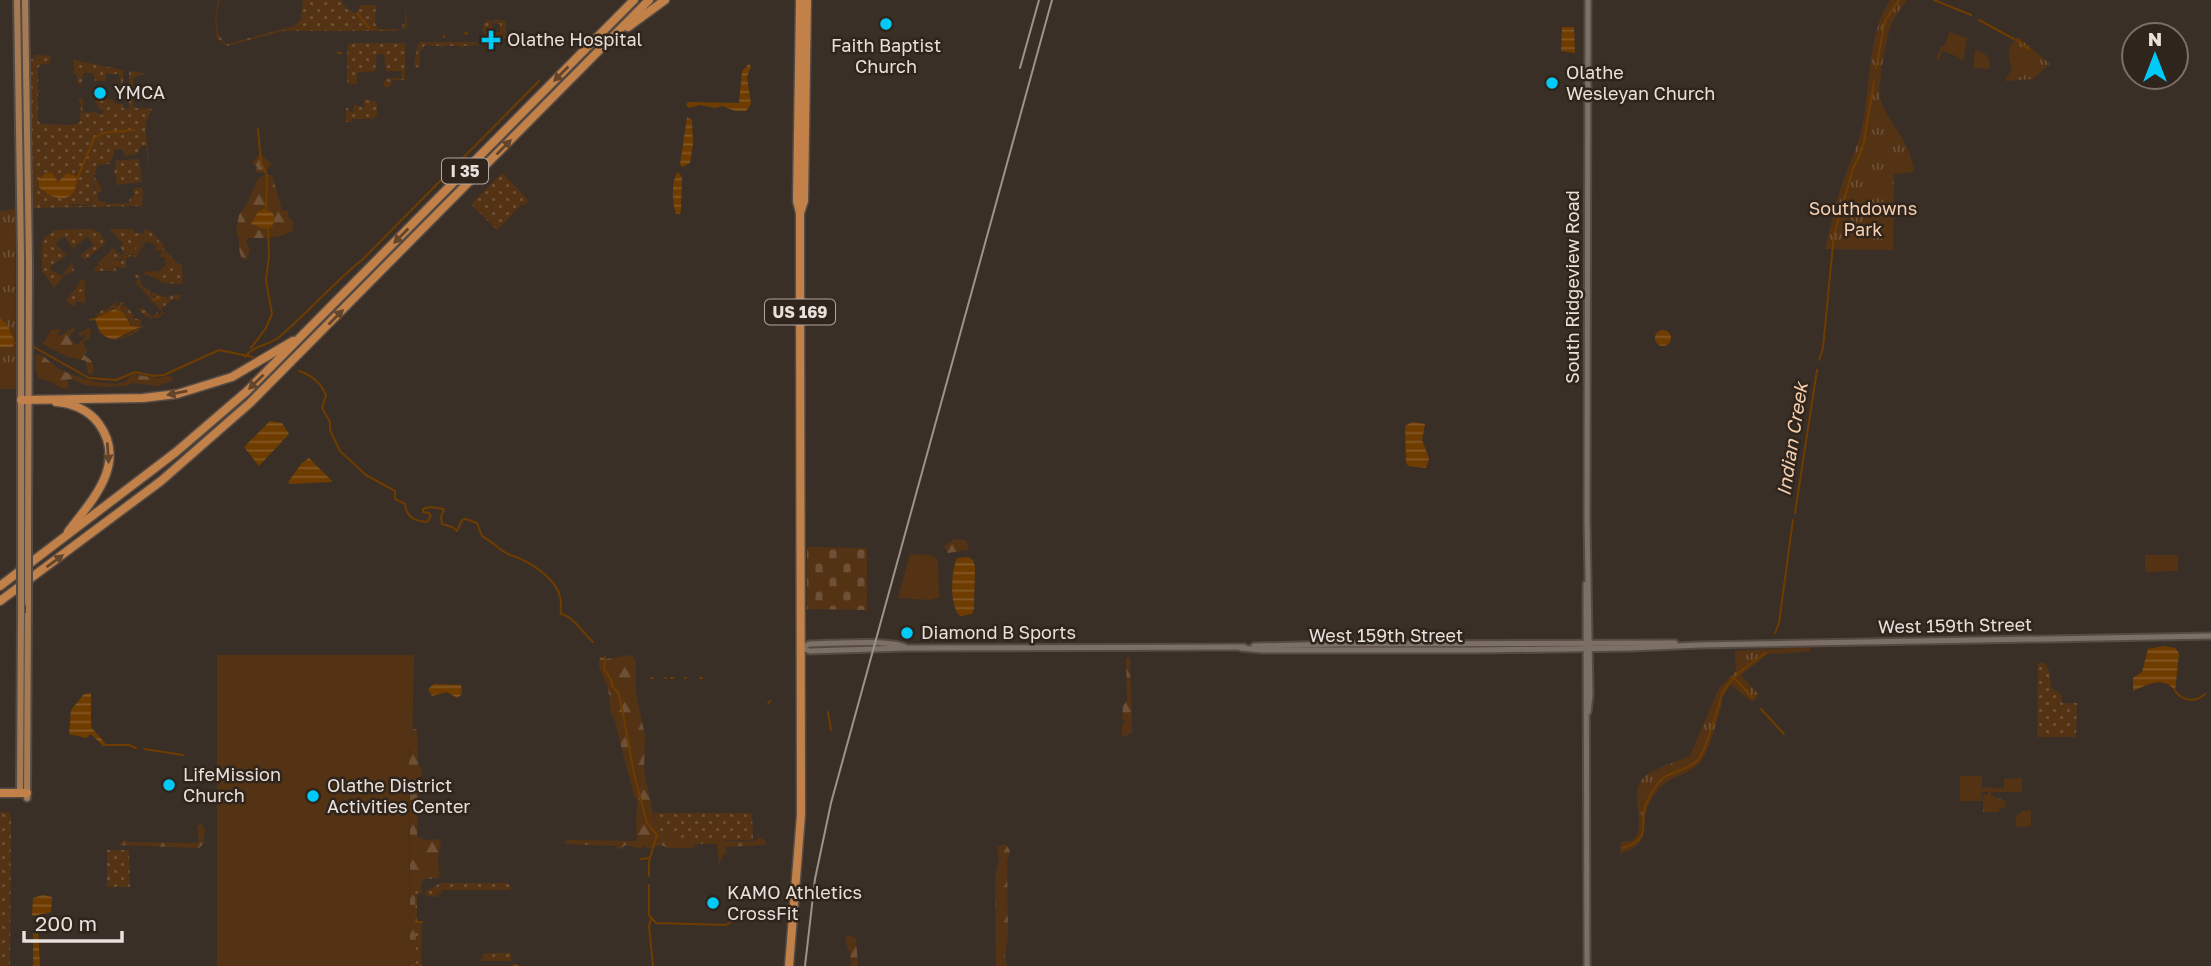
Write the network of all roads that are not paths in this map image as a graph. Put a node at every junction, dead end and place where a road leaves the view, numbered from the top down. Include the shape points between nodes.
1 (17, 0) edge
2 (25, 0) edge
3 (649, 0) edge
4 (665, 0) edge
5 (800, 0) edge
6 (807, 0) edge
7 (1588, 0) edge
8 (630, 3) edge
9 (600, 50) junction
10 (800, 213) junction
11 (25, 328) junction
12 (304, 334) junction
13 (25, 400) junction
14 (25, 537) junction
15 (62, 540) junction
16 (0, 586) edge
17 (0, 601) edge
18 (2211, 636) edge
19 (1588, 646) junction
20 (801, 648) junction
21 (24, 794) junction
22 (0, 795) edge
23 (789, 966) edge
24 (1587, 966) edge

1 - 11 main road
2 - 11 main road
3 - 9 highway, I 35
4 - 9 highway
5 - 10 highway, US 169
6 - 10 highway, US 169 via 804,201
7 - 19 main road, South Ridgeview Road
8 -> 12 highway, I 35
17 -> 9 highway, I 35 via 155,485 231,420
10 - 20 highway, US 169
11 - 13 main road
12 -> 13 highway via 239,373 187,391 143,398
12 -> 15 highway, I 35 via 201,431
13 - 14 main road
13 -> 15 highway via 84,410 100,425 108,443 110,461 104,481
14 - 21 main road, bridge
14 - 21 main road, bridge via 21,613
15 - 16 highway, I 35
18 - 19 main road, West 159th Street
19 - 20 main road, West 159th Street via 1332,651
19 - 24 main road, South Ridgeview Road
20 - 23 highway, US 169 via 800,831
21 - 22 highway

